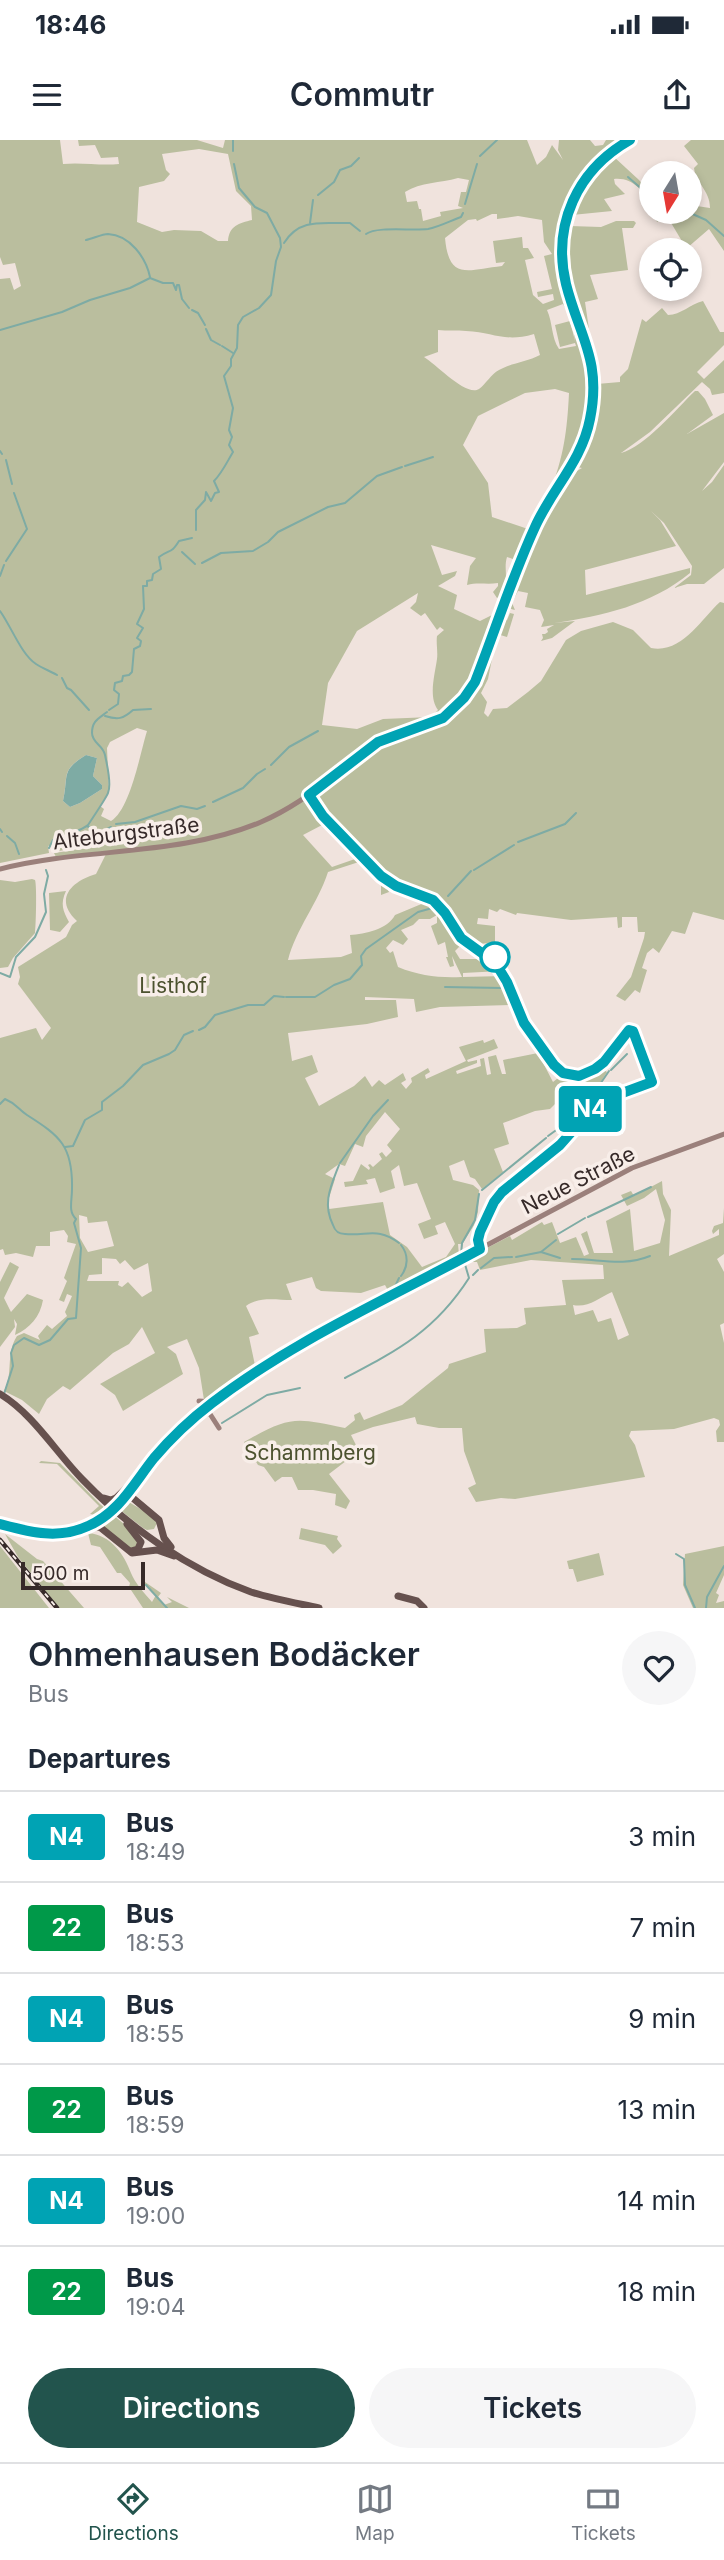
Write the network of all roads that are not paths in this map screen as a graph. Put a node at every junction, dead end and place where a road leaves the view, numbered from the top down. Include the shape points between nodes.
1 (629, 141) edge
2 (0, 869) edge
3 (724, 1134) edge
4 (3, 1397) edge
5 (213, 1402) junction
6 (201, 1412) junction
7 (144, 1471) junction
8 (99, 1496) junction
9 (129, 1498) junction
10 (156, 1517) junction
11 (101, 1524) joint
12 (130, 1524) junction
13 (127, 1550) junction
14 (177, 1555) junction
15 (398, 1598) dead end
16 (303, 1608) edge
17 (319, 1608) edge
18 (423, 1608) edge

1 - 2 main road, Alteburgstraße via 586,176 572,201 563,233 567,287 592,364 587,433 573,466 534,527 475,682 464,698 443,718 378,742 308,796 254,824 186,843 68,855
3 - 5 main road, Neue Straße via 628,1170 295,1347
4 - 8 highway via 28,1417
4 - 12 highway via 87,1489
5 - 6 main road
5 - 6 main road via 199,1401
5 - 6 main road via 212,1412 220,1428 210,1414
6 - 7 main road
7 - 8 highway via 115,1499
7 - 9 main road
8 - 12 highway
9 - 10 highway
9 - 11 main road, bridge
10 - 12 highway via 158,1525 152,1531
10 - 14 highway
11 - 13 highway
12 - 13 highway via 141,1544 135,1551
12 - 14 highway
13 - 14 highway
14 - 16 highway via 239,1590
14 - 17 highway via 243,1589
15 - 18 highway

